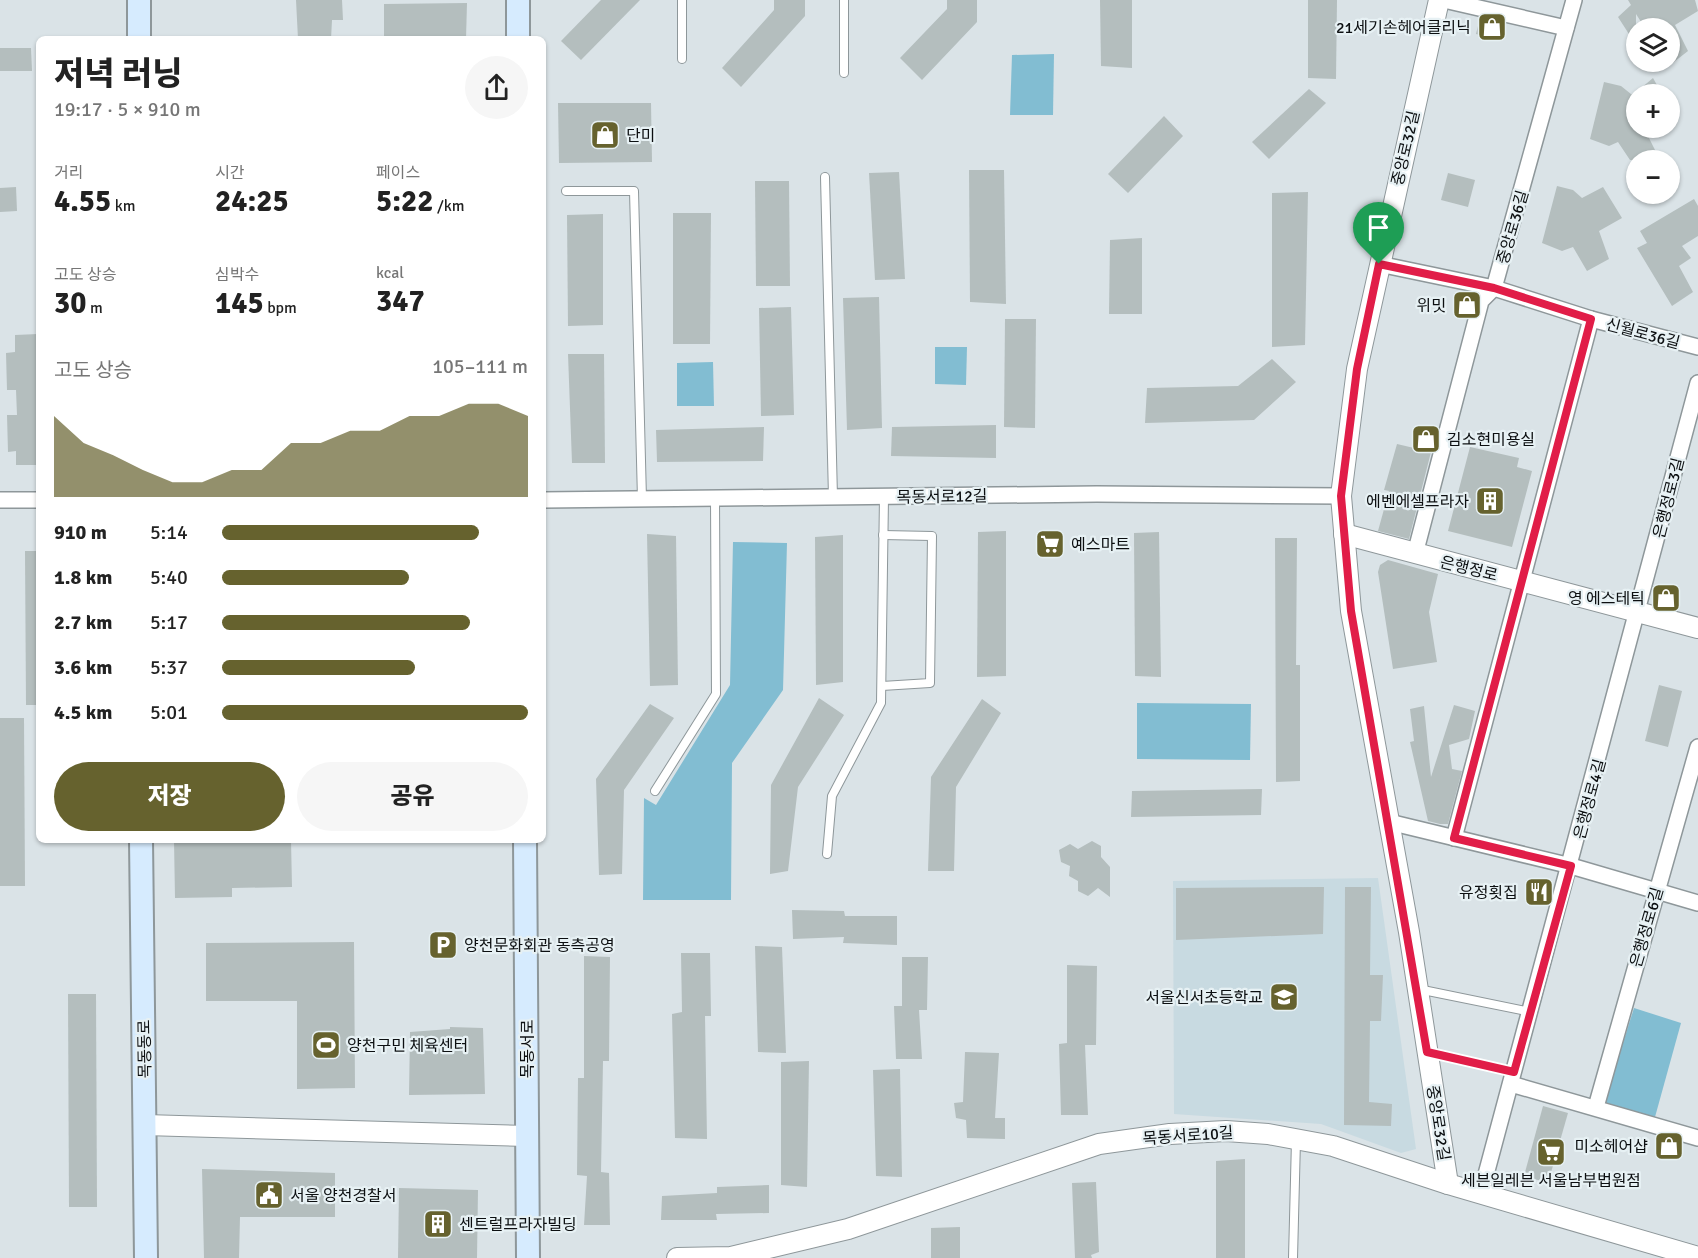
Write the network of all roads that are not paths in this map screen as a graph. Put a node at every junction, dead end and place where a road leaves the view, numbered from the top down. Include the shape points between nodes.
1 (139, 0) edge
2 (518, 0) edge
3 (682, 0) edge
4 (844, 0) edge
5 (1439, 0) edge
6 (1444, 0) edge
7 (1574, 0) edge
8 (1566, 28) junction
9 (139, 36) edge
10 (518, 36) edge
11 (682, 58) dead end
12 (844, 73) dead end
13 (825, 177) dead end
14 (566, 191) dead end
15 (1379, 264) junction
16 (1494, 288) junction
17 (1591, 319) junction
18 (1698, 347) edge
19 (1698, 383) edge
20 (884, 496) junction
21 (1341, 496) junction
22 (833, 497) junction
23 (715, 498) junction
24 (642, 499) junction
25 (0, 500) edge
26 (36, 500) edge
27 (546, 500) edge
28 (1344, 534) junction
29 (883, 535) junction
30 (1415, 555) junction
31 (1523, 582) junction
32 (1639, 612) junction
33 (1698, 628) edge
34 (882, 686) junction
35 (1698, 747) edge
36 (655, 791) dead end
37 (1389, 822) junction
38 (1454, 838) junction
39 (141, 843) edge
40 (525, 843) edge
41 (827, 854) dead end
42 (1571, 866) junction
43 (1656, 891) junction
44 (1698, 903) edge
45 (1418, 989) junction
46 (1531, 1012) junction
47 (1427, 1052) junction
48 (1513, 1078) junction
49 (1596, 1107) junction
50 (145, 1125) junction
51 (527, 1136) junction
52 (1296, 1138) junction
53 (1698, 1138) edge
54 (1448, 1184) junction
55 (1481, 1193) junction
56 (1698, 1257) edge
57 (146, 1258) edge
58 (528, 1258) edge
59 (677, 1258) edge
60 (1293, 1258) edge

1 - 9 main road
2 - 10 main road
3 - 11 lane
4 - 12 lane
5 - 15 street, 중앙로32길
6 - 8 street
7 - 8 street, 중앙로36길
8 - 16 street, 중앙로36길
13 - 22 lane
14 - 24 lane via 634,191
15 - 16 street, 신월로36길
15 - 21 street, 중앙로32길 via 1357,369
16 - 17 street, 신월로36길
16 - 30 street, 중앙로36길 via 1481,301
17 - 18 street, 신월로36길
17 - 31 street
19 - 32 street, 은행정로3길
20 - 21 street, 목동서로12길
20 - 22 street, 목동서로12길
20 - 29 lane
21 - 28 street, 중앙로32길
22 - 23 street, 목동서로12길
23 - 24 street, 목동서로12길
23 - 36 lane via 716,694
24 - 27 street, 목동서로12길
25 - 26 street
28 - 30 street, 은행정로
28 - 37 street, 중앙로32길 via 1351,611
29 - 34 lane
29 - 34 lane via 932,536 930,683
30 - 31 street, 은행정로
31 - 32 street, 은행정로
31 - 38 street
32 - 33 street, 은행정로
32 - 42 street, 은행정로4길
34 - 41 lane via 881,703 832,796
35 - 43 street, 은행정로6길
37 - 38 street
37 - 45 street, 중앙로32길
38 - 42 street
39 - 50 main road, 목동동로
40 - 51 main road, 목동서로
42 - 43 street
42 - 46 street, 은행정로4길
43 - 44 street
43 - 49 street, 은행정로6길
45 - 46 lane
45 - 47 street, 중앙로32길
46 - 48 street, 은행정로4길
47 - 48 lane
47 - 54 street, 중앙로32길
48 - 49 street
48 - 55 street, 은행정로4길
49 - 53 street
50 - 51 street
50 - 57 main road, 목동동로
51 - 58 main road, 목동서로
52 - 54 street, 목동서로10길 via 1334,1146
52 - 59 street, 목동서로10길 via 1226,1131 1099,1144 848,1229 731,1257
52 - 60 lane
54 - 55 street, 목동서로10길
55 - 56 street, 목동서로10길

